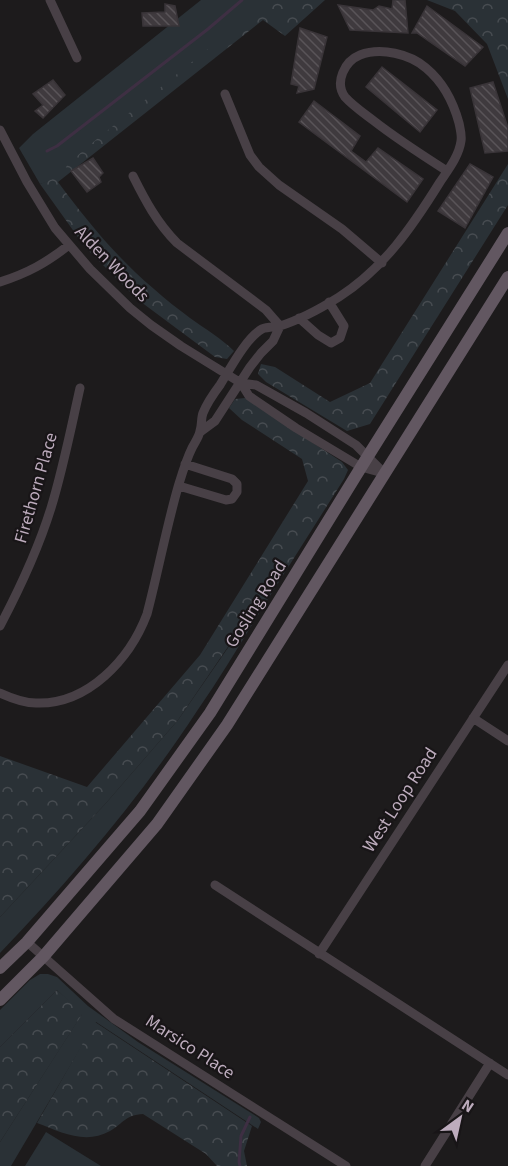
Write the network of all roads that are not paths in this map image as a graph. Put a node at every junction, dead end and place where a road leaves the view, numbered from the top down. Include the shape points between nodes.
1 (50, 0) edge
2 (77, 58) dead end
3 (225, 94) dead end
4 (0, 130) edge
5 (447, 171) junction
6 (133, 176) dead end
7 (508, 233) edge
8 (69, 245) junction
9 (382, 263) junction
10 (508, 277) edge
11 (0, 282) edge
12 (329, 302) junction
13 (299, 318) junction
14 (280, 326) junction
15 (227, 374) junction
16 (241, 383) junction
17 (80, 388) dead end
18 (200, 432) junction
19 (365, 462) junction
20 (185, 464) junction
21 (384, 473) junction
22 (178, 486) junction
23 (0, 627) edge
24 (508, 665) edge
25 (0, 693) edge
26 (473, 718) junction
27 (508, 741) edge
28 (215, 885) dead end
29 (27, 942) junction
30 (320, 954) junction
31 (43, 957) junction
32 (0, 968) edge
33 (0, 1000) edge
34 (490, 1063) junction
35 (508, 1075) edge
36 (346, 1166) edge
37 (425, 1166) edge

1 - 2 street
3 - 9 street via 250,155 259,167
4 - 8 street, Alden Woods via 32,190
5 - 5 street via 401,142 345,96 341,87 343,72 356,56 381,52 405,56 424,65 442,84 456,111 462,141
5 - 9 street
6 - 14 street via 168,234 266,310
7 - 19 main road, Gosling Road
8 - 11 street via 40,266
8 - 15 street, Alden Woods via 130,308
9 - 12 street
10 - 21 main road
12 - 13 street
12 - 13 street via 344,326 340,338 331,343
13 - 14 street
14 - 15 street via 262,329 249,340
14 - 16 street
15 - 16 street, Alden Woods
15 - 18 street via 202,414
16 - 18 street via 215,422
16 - 19 street, Alden Woods via 249,396 296,428
16 - 19 street, Alden Woods via 256,385 306,413 356,445
17 - 23 street, Firethorn Place via 51,508 26,575
18 - 20 street
19 - 21 street, Alden Woods
19 - 29 main road, Gosling Road via 210,713 140,811
20 - 22 street
20 - 22 street via 232,480 237,484 237,492 226,500
21 - 31 main road via 205,758 157,824
22 - 25 street via 147,614 139,634 120,660 100,680 64,699 36,703
24 - 26 street, West Loop Road
26 - 27 street
26 - 30 street, West Loop Road
28 - 30 street
29 - 31 street, Marsico Place
29 - 32 main road, Gosling Road
30 - 34 street
31 - 33 main road
31 - 36 street, Marsico Place via 114,1018
34 - 35 street
34 - 37 street

